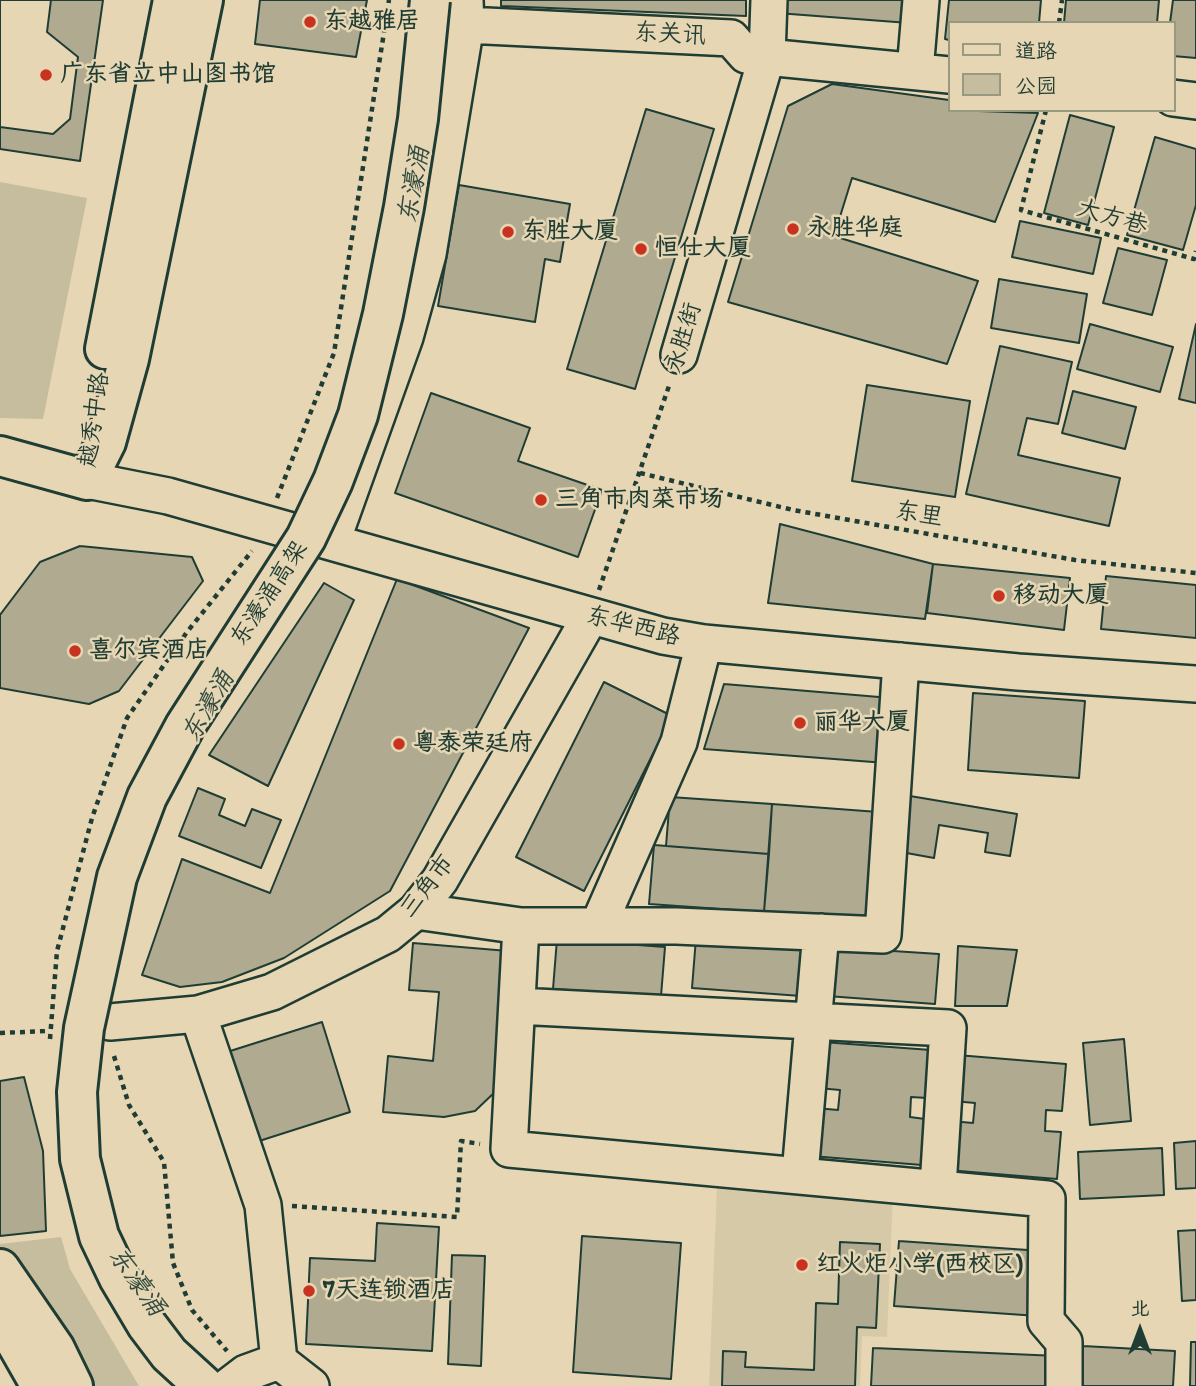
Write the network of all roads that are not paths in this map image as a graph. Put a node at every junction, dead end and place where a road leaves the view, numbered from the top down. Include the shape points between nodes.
1 (173, 0) edge
2 (203, 0) edge
3 (429, 0) edge
4 (769, 0) edge
5 (921, 0) edge
6 (466, 13) edge
7 (767, 56) junction
8 (915, 71) junction
9 (948, 75) edge
10 (1175, 98) edge
11 (1196, 101) edge
12 (679, 355) road end
13 (0, 456) edge
14 (0, 478) edge
15 (87, 480) junction
16 (331, 541) junction
17 (590, 617) junction
18 (704, 643) junction
19 (901, 661) junction
20 (1196, 684) edge
21 (416, 911) junction
22 (521, 926) junction
23 (598, 926) junction
24 (821, 932) junction
25 (517, 1006) junction
26 (198, 1014) junction
27 (813, 1019) junction
28 (110, 1022) road end
29 (800, 1174) junction
30 (938, 1187) junction
31 (0, 1269) edge
32 (0, 1314) edge
33 (279, 1361) junction
34 (237, 1380) edge
35 (41, 1386) edge
36 (73, 1386) edge
37 (202, 1386) edge
38 (311, 1386) edge
39 (1064, 1386) edge

1 - 15 main road, 越秀中路 via 97,389
2 - 15 main road, 越秀中路 via 130,359 107,442
3 - 37 main road, 东濠涌高架, bridge via 397,233 376,338 346,440 297,549 188,716 149,786 104,914 77,1052 77,1159 99,1242 146,1327
4 - 7 street, 永胜街
5 - 8 street
6 - 7 street, 东关讯 via 732,38 746,55
6 - 16 street via 428,254 405,337
7 - 8 street, 东关讯
7 - 12 street, 永胜街
8 - 9 street, 东关讯
10 - 11 street
13 - 15 main road
14 - 15 main road
15 - 16 street, 东华西路 via 168,496
16 - 17 street, 东华西路
17 - 18 street, 东华西路
17 - 21 street, 三角市 via 440,880
18 - 19 street, 东华西路
18 - 23 street via 679,742
19 - 20 street, 东华西路
19 - 24 street via 883,935
21 - 22 street
21 - 26 street, 三角市 via 388,934 272,992
22 - 23 street
22 - 25 street
23 - 24 street
24 - 27 street
25 - 27 street
25 - 29 street via 509,1149
26 - 28 street, 三角市
26 - 33 street via 263,1205
27 - 29 street
27 - 30 street via 948,1028
29 - 30 street
30 - 39 street via 1047,1199 1046,1321 1064,1342
31 - 36 main road via 55,1349
32 - 35 main road
33 - 34 street
33 - 38 street

